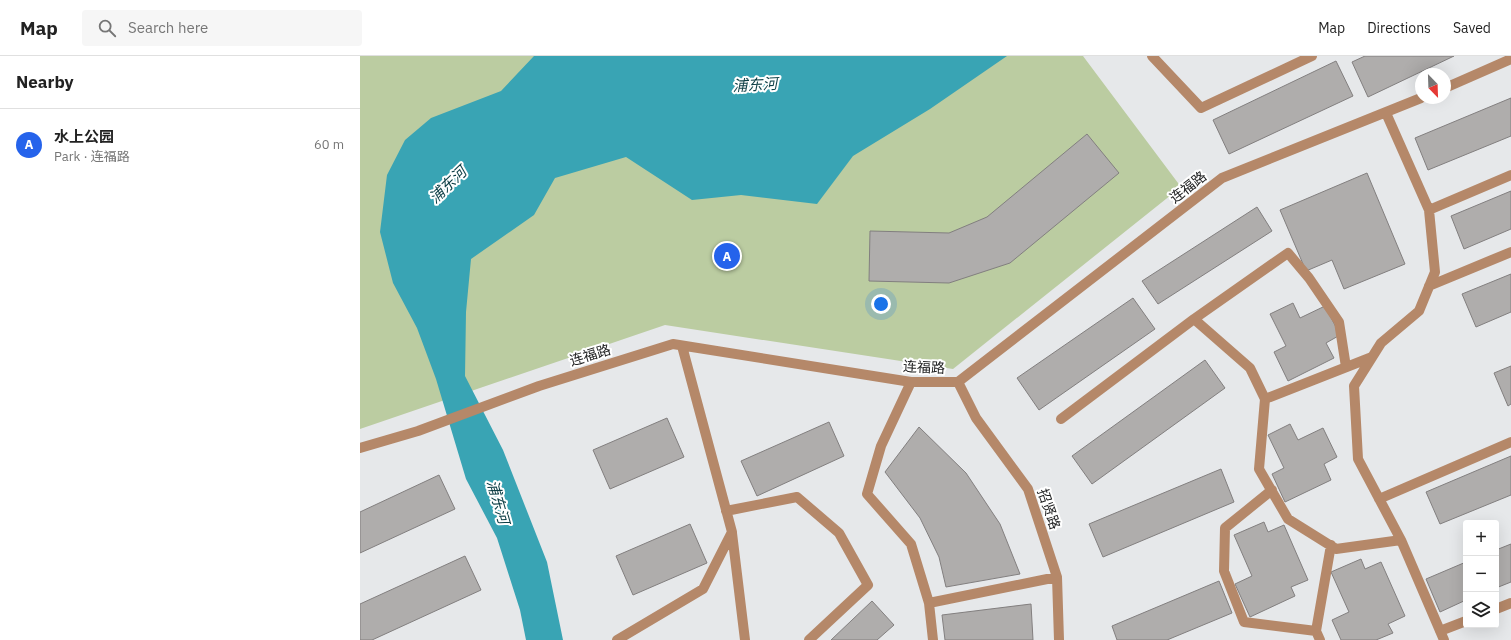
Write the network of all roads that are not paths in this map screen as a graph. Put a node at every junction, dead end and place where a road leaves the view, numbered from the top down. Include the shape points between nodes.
1 (1152, 56) edge
2 (1312, 56) edge
3 (1511, 59) edge
4 (1451, 85) edge
5 (1415, 101) edge
6 (1386, 113) junction
7 (1511, 175) edge
8 (1429, 210) junction
9 (1511, 252) edge
10 (1429, 286) junction
11 (1194, 319) junction
12 (682, 346) junction
13 (1372, 357) junction
14 (1346, 367) junction
15 (911, 382) junction
16 (958, 382) junction
17 (1265, 399) junction
18 (1061, 419) dead end
19 (1511, 442) edge
20 (360, 448) edge
21 (1272, 490) junction
22 (1379, 499) junction
23 (726, 512) junction
24 (732, 532) junction
25 (1401, 540) junction
26 (1331, 545) junction
27 (1057, 577) junction
28 (929, 603) junction
29 (1511, 603) edge
30 (1499, 608) edge
31 (1463, 622) edge
32 (1442, 635) edge
33 (1318, 636) edge
34 (617, 640) edge
35 (745, 640) edge
36 (810, 640) edge
37 (933, 640) edge
38 (1059, 640) edge

1 - 2 street via 1201,108
3 - 4 street
5 - 6 street, 连福路
6 - 8 street
6 - 16 street, 连福路 via 1222,178
7 - 8 street
8 - 10 street via 1435,272
9 - 10 street
10 - 13 street via 1418,311 1381,342
11 - 14 street via 1288,253 1339,322
11 - 17 street via 1250,368
11 - 18 street
12 - 15 street, 连福路
12 - 20 street, 连福路 via 672,344 539,386 418,431
12 - 23 street
13 - 14 street
13 - 22 street via 1354,386 1358,459
14 - 17 street
15 - 16 street, 连福路
15 - 28 street via 881,446 868,494 911,544
16 - 27 street, 招贤路 via 976,418 1028,489
17 - 21 street via 1259,469
19 - 22 street
21 - 26 street via 1288,519
21 - 33 street via 1225,528 1224,571 1244,622
22 - 25 street
23 - 24 street
23 - 36 street via 797,497 839,533 868,585
24 - 34 street via 704,589
24 - 35 street
25 - 26 street via 1336,549
25 - 32 street
26 - 33 street
27 - 28 street
27 - 38 street, 招贤路
28 - 37 street
29 - 30 street
31 - 32 street

